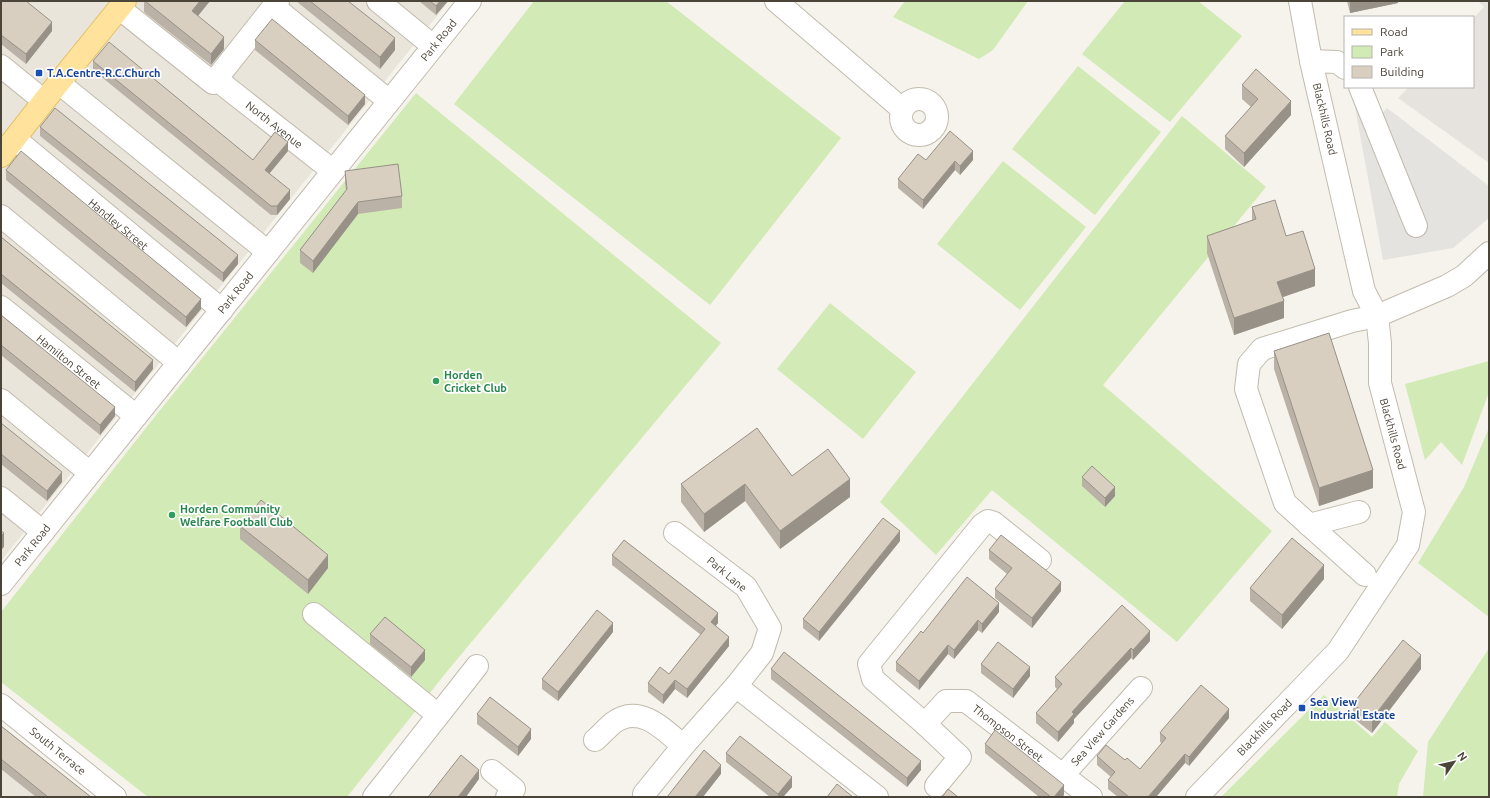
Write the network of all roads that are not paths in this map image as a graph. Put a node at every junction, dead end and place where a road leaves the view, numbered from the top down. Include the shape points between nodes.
1 (378, 1) edge
2 (470, 1) edge
3 (776, 1) edge
4 (1300, 1) edge
5 (122, 4) edge
6 (276, 4) edge
7 (433, 46) junction
8 (1311, 61) junction
9 (1, 66) edge
10 (1344, 67) edge
11 (216, 79) junction
12 (59, 83) junction
13 (1360, 88) edge
14 (44, 101) junction
15 (389, 101) junction
16 (902, 109) dead end
17 (15, 139) junction
18 (1, 156) edge
19 (333, 171) junction
20 (1, 216) edge
21 (1416, 226) dead end
22 (268, 252) junction
23 (1489, 253) edge
24 (1, 307) edge
25 (222, 310) junction
26 (1377, 316) junction
27 (179, 363) junction
28 (1, 400) edge
29 (136, 416) junction
30 (90, 473) junction
31 (1, 498) edge
32 (1359, 512) dead end
33 (1309, 525) junction
34 (43, 532) junction
35 (675, 533) dead end
36 (1040, 560) dead end
37 (1365, 575) dead end
38 (1, 584) edge
39 (314, 614) dead end
40 (477, 666) dead end
41 (736, 686) junction
42 (1141, 688) dead end
43 (1, 705) edge
44 (438, 715) junction
45 (925, 724) junction
46 (595, 740) dead end
47 (683, 746) junction
48 (492, 771) dead end
49 (1064, 774) junction
50 (936, 786) dead end
51 (515, 794) edge
52 (644, 794) dead end
53 (1084, 795) edge
54 (115, 797) edge
55 (374, 797) edge
56 (877, 797) edge
57 (1197, 797) edge

1 - 7 street
2 - 7 street, Park Road
3 - 16 street
4 - 8 street, Blackhills Road
5 - 11 street, North Avenue via 213,83
5 - 12 main road
6 - 11 street
6 - 15 street
7 - 15 street, Park Road
8 - 10 street via 1337,62
8 - 26 street, Blackhills Road via 1364,291
9 - 14 street
11 - 19 street, North Avenue
12 - 14 main road
12 - 22 street
13 - 21 street
14 - 17 main road
15 - 19 street, Park Road
17 - 18 main road
17 - 25 street, Handley Street
19 - 22 street, Park Road
20 - 27 street
22 - 25 street, Park Road
23 - 26 street via 1464,276 1447,286
24 - 29 street, Hamilton Street
25 - 27 street, Park Road
26 - 33 street via 1352,321 1262,349 1249,364 1246,389 1285,503
26 - 57 street, Blackhills Road via 1380,383 1414,512 1408,545 1338,652
27 - 29 street, Park Road
28 - 30 street
29 - 30 street, Park Road
30 - 34 street, Park Road
31 - 34 street
32 - 33 street
33 - 37 street
34 - 38 street, Park Road
35 - 41 street, Park Lane via 746,587 770,628 762,653
36 - 45 street via 988,521 869,664 873,679
39 - 44 street
40 - 44 street
41 - 47 street, Park Lane
41 - 56 street
42 - 49 street, Sea View Gardens
43 - 54 street, South Terrace
44 - 55 street
45 - 49 street, Thompson Street via 946,701 966,701
45 - 50 street via 960,757
46 - 47 street via 614,723 624,717 634,716 647,718 658,724
47 - 52 street, Park Lane
48 - 51 street
49 - 53 street, Thompson Street

